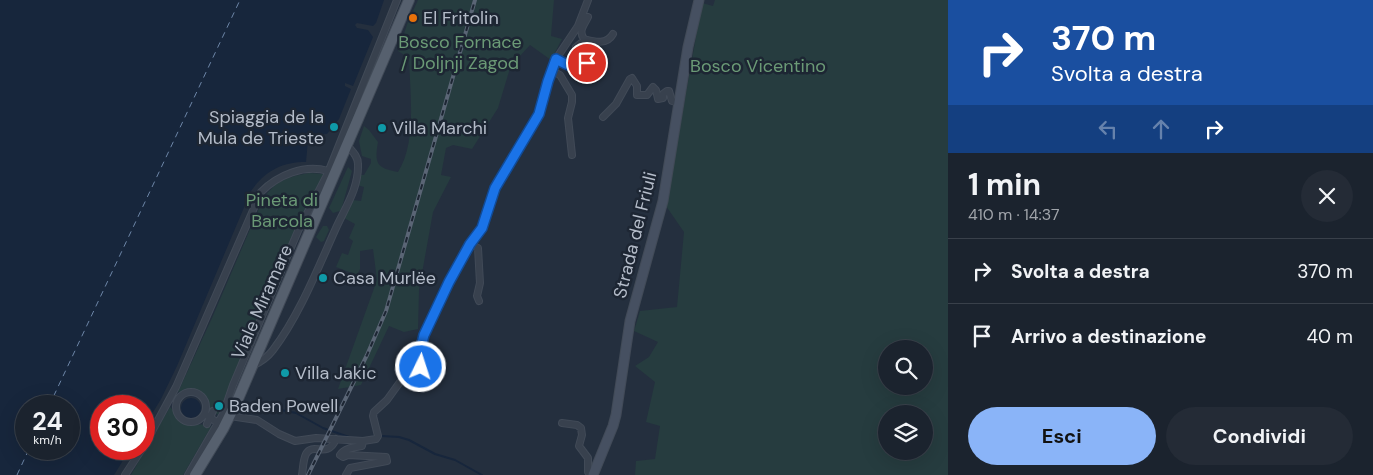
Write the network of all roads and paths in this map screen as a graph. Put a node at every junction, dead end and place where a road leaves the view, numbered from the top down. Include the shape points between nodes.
1 (397, 0) edge
2 (409, 0) edge
3 (588, 0) edge
4 (699, 0) edge
5 (583, 15) junction
6 (613, 34) dead end
7 (556, 59) junction
8 (592, 68) dead end
9 (552, 71) junction
10 (679, 103) junction
11 (603, 117) dead end
12 (347, 145) junction
13 (572, 155) dead end
14 (328, 171) junction
15 (470, 244) junction
16 (227, 283) dead end
17 (215, 297) junction
18 (479, 301) dead end
19 (212, 318) dead end
20 (251, 367) junction
21 (171, 397) junction
22 (178, 402) junction
23 (170, 407) dead end
24 (230, 416) junction
25 (208, 417) junction
26 (218, 423) junction
27 (562, 423) dead end
28 (155, 426) edge
29 (336, 439) junction
30 (363, 441) junction
31 (135, 460) edge
32 (125, 475) edge
33 (188, 475) edge
34 (195, 475) edge
35 (302, 475) edge
36 (346, 475) edge
37 (593, 475) edge

1 - 14 street
2 - 12 main road, Viale Miramare
3 - 5 street
4 - 10 main road, Strada del Friuli
5 - 6 street via 588,16 581,30 584,40 606,41
5 - 7 street
7 - 8 street via 577,68 584,67 588,60 576,47 586,44 595,53
7 - 9 street
9 - 13 street via 560,75 572,95 568,118
9 - 15 street via 539,114 495,188 482,228
10 - 11 street via 672,101 666,90 663,98 658,99 653,87 647,95 637,95 637,86 632,78 616,104
10 - 37 main road, Strada del Friuli via 663,201 630,321 616,415
12 - 20 main road, Viale Miramare
12 - 20 street via 358,164 354,189 289,324 269,355
14 - 17 street via 312,168 280,177 261,192
14 - 26 street via 297,232
15 - 18 street via 478,248
15 - 30 street via 424,335 421,367 400,382 374,412 378,436
16 - 17 street
17 - 19 street
17 - 21 street
20 - 24 main road, Viale Miramare
21 - 22 street
21 - 23 street
21 - 28 street
22 - 25 street via 177,411 185,421
22 - 25 street via 187,393 196,393 205,402
24 - 29 street via 257,420 295,441
24 - 34 main road, Viale Miramare
25 - 26 street
26 - 33 street
27 - 37 street via 581,428 579,446 588,458 588,472
29 - 30 street
29 - 35 street via 330,449 306,453
30 - 36 street via 362,446 340,455 386,457 387,461 350,468
31 - 32 street

